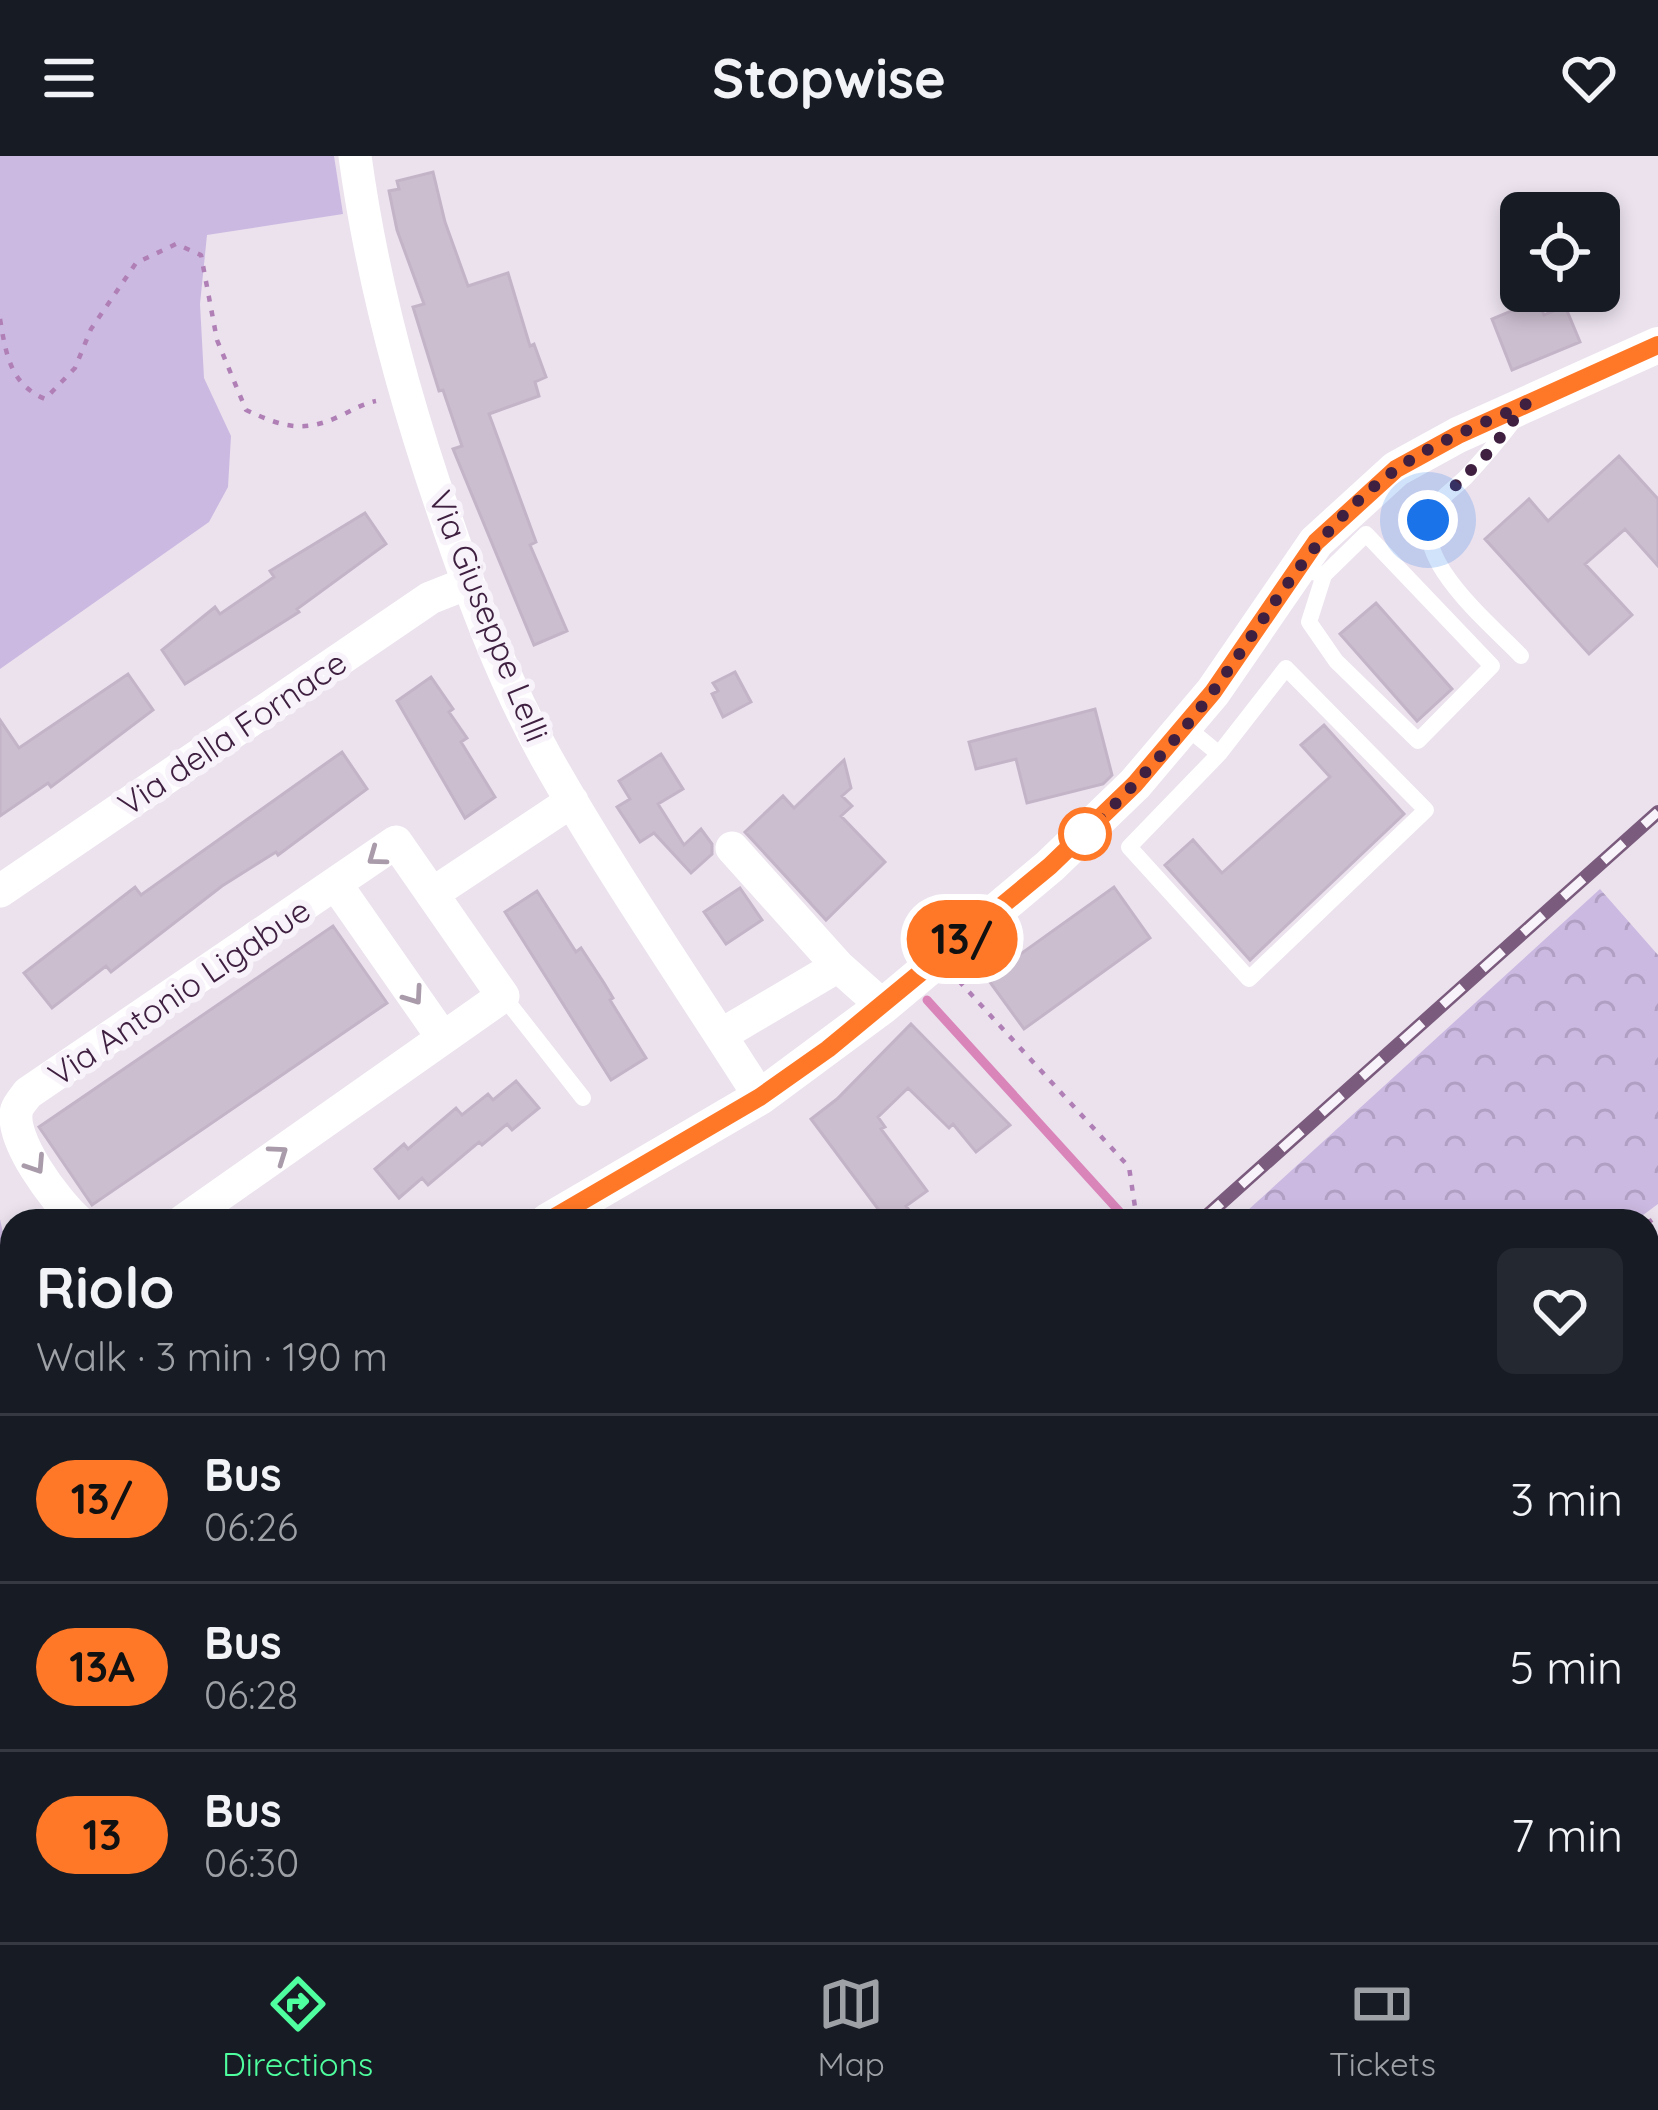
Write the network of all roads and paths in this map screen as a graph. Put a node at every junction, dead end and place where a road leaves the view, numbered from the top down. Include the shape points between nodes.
1 (355, 156) edge
2 (0, 319) edge
3 (1658, 345) edge
4 (405, 394) junction
5 (1526, 404) junction
6 (1311, 571) junction
7 (468, 583) junction
8 (1521, 656) dead end
9 (1184, 726) junction
10 (1219, 754) junction
11 (572, 801) junction
12 (732, 848) dead end
13 (337, 886) junction
14 (0, 891) edge
15 (432, 894) junction
16 (939, 959) junction
17 (838, 966) junction
18 (503, 996) junction
19 (883, 1006) junction
20 (721, 1035) junction
21 (443, 1038) junction
22 (760, 1097) junction
23 (583, 1098) dead end
24 (69, 1209) edge
25 (200, 1209) edge
26 (569, 1209) edge
27 (1133, 1209) edge

1 - 4 street, Via Giuseppe Lelli via 376,288
2 - 4 path via 6,357 23,390 45,399 75,368 136,263 176,244 201,255 217,340 246,410 288,429
3 - 5 main road
4 - 7 street, Via Giuseppe Lelli
5 - 6 main road via 1396,469 1341,516
5 - 8 lane via 1438,503 1426,536 1452,584
6 - 6 lane via 1366,534 1492,666 1418,741 1336,661 1309,622
6 - 9 main road
7 - 11 street, Via Giuseppe Lelli
7 - 14 street, Via della Fornace via 430,598
9 - 10 lane
9 - 16 main road via 1085,834
10 - 10 lane via 1286,668 1426,810 1250,979 1129,847
11 - 15 street
11 - 20 street, Via Giuseppe Lelli
12 - 17 street
15 -> 13 street, Via Antonio Ligabue via 396,842
13 -> 21 street, Via Antonio Ligabue
13 -> 24 street, Via Antonio Ligabue via 28,1093 15,1126
15 - 18 street, Via Antonio Ligabue
16 - 19 main road
16 - 27 path via 1129,1167
17 - 19 street
17 - 20 street
18 - 21 street
18 - 23 lane
19 - 22 main road
20 - 22 street, Via Giuseppe Lelli
25 -> 21 street
22 - 26 main road

